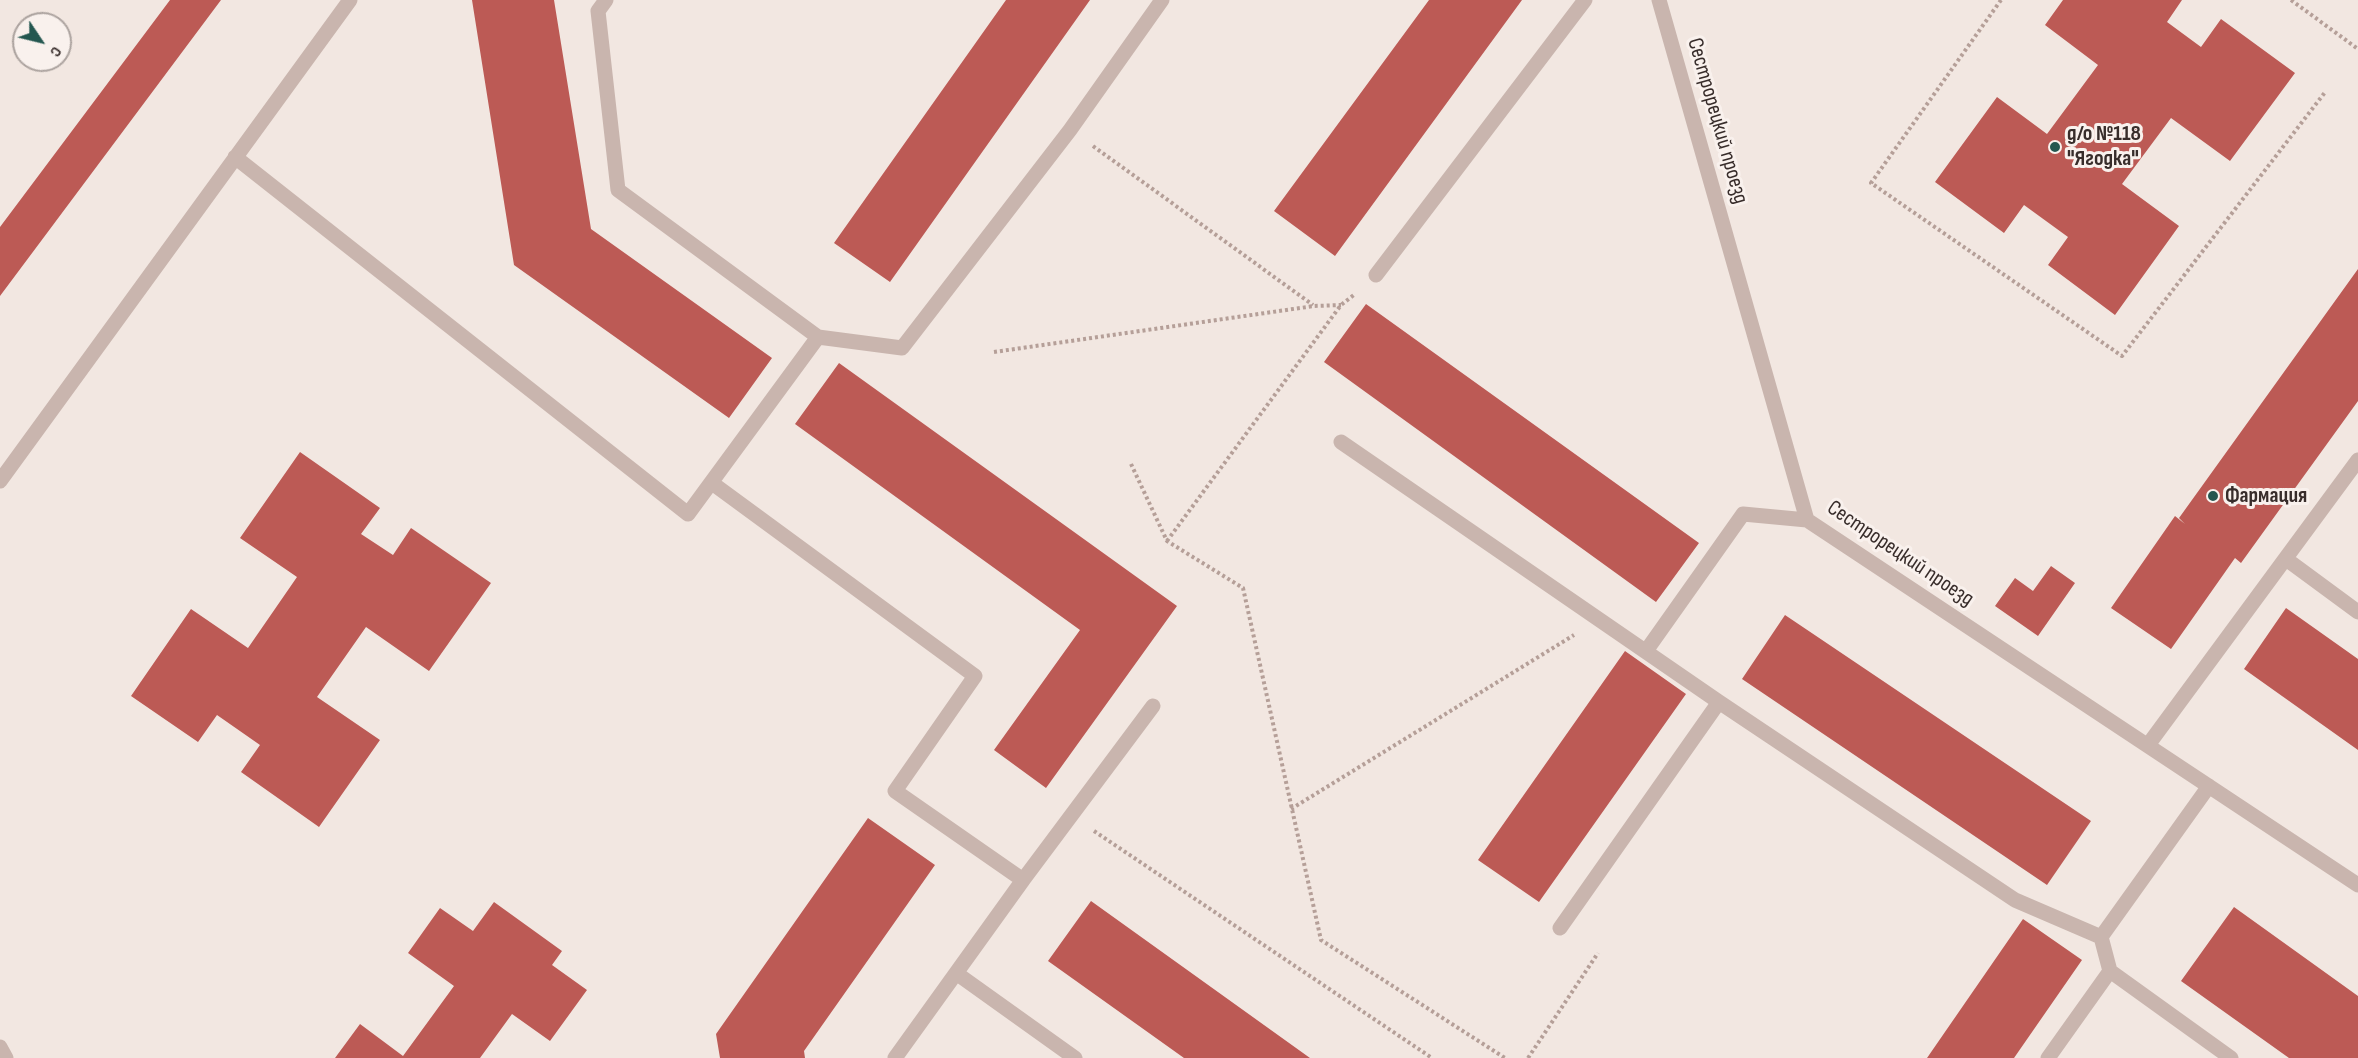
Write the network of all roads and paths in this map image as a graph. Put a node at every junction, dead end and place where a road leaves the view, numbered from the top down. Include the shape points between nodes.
1 (350, 0) edge
2 (606, 0) edge
3 (1162, 0) edge
4 (1585, 0) edge
5 (1659, 0) edge
6 (2001, 0) edge
7 (2291, 0) edge
8 (2358, 49) edge
9 (2326, 91) dead end
10 (1071, 130) junction
11 (235, 158) junction
12 (1376, 275) joint
13 (1341, 305) junction
14 (1314, 306) junction
15 (818, 337) junction
16 (994, 352) dead end
17 (1341, 442) dead end
18 (2358, 460) edge
19 (1131, 464) dead end
20 (0, 481) edge
21 (712, 483) junction
22 (1807, 520) junction
23 (1167, 541) junction
24 (2286, 559) junction
25 (2358, 612) edge
26 (1600, 619) junction
27 (1646, 651) junction
28 (1719, 702) junction
29 (1153, 705) dead end
30 (2148, 745) junction
31 (2210, 786) junction
32 (1291, 809) junction
33 (1071, 816) junction
34 (1023, 880) junction
35 (2358, 885) edge
36 (1560, 928) dead end
37 (2101, 938) junction
38 (1598, 953) dead end
39 (2110, 971) junction
40 (956, 973) junction
41 (0, 1047) edge
42 (6, 1058) edge
43 (895, 1058) edge
44 (1075, 1058) edge
45 (1432, 1058) edge
46 (1505, 1058) edge
47 (1528, 1058) edge
48 (2048, 1058) edge
49 (2231, 1058) edge

1 - 11 street
2 - 15 street via 598,11 618,190
3 - 10 street
4 - 12 street
5 - 22 street, Сестрорецкий проезд
6 - 9 path via 1871,183 2122,356
7 - 8 path
10 - 14 path
10 - 15 street via 902,348
11 - 20 street
11 - 21 street via 688,514
12 - 13 path
13 - 14 path
13 - 23 path
14 - 16 path
15 - 21 street
17 - 26 street
18 - 24 street
19 - 23 path
21 - 34 street via 975,676 895,791
22 - 27 street via 1743,514
22 - 30 street, Сестрорецкий проезд
23 - 32 path via 1243,588
24 - 25 street
24 - 30 street
26 - 27 street
26 - 32 path
27 - 28 street
28 - 36 street
28 - 37 street via 2015,900
29 - 33 street
30 - 31 street, Сестрорецкий проезд
31 - 35 street, Сестрорецкий проезд
31 - 37 street
32 - 46 path via 1321,940
33 - 34 street
33 - 45 path
34 - 40 street
37 - 39 street
38 - 47 path
39 - 48 street
39 - 49 street
40 - 43 street
40 - 44 street
41 - 42 street

